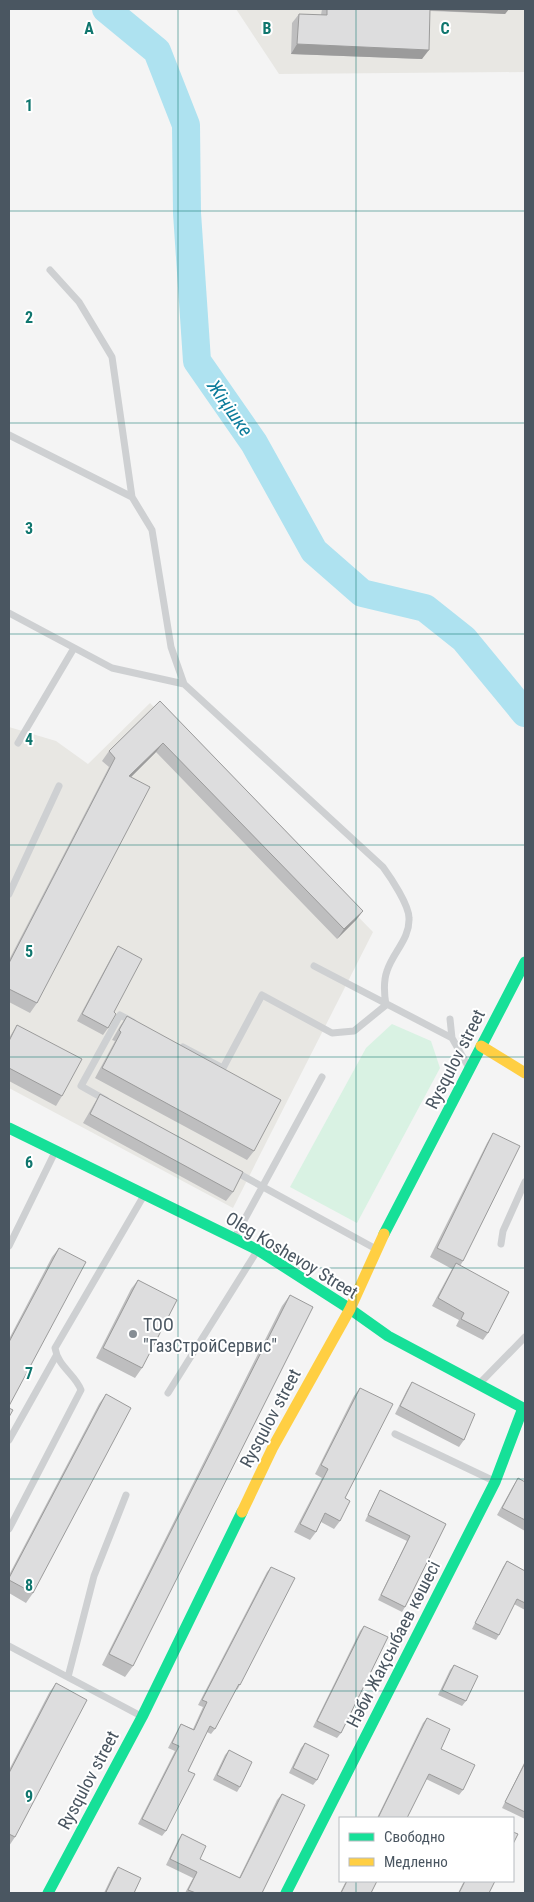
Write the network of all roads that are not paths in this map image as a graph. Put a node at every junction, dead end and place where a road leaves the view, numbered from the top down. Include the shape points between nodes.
1 (50, 270) dead end
2 (9, 435) edge
3 (132, 497) junction
4 (9, 613) edge
5 (74, 648) junction
6 (184, 684) junction
7 (18, 743) dead end
8 (59, 786) dead end
9 (9, 894) edge
10 (525, 962) edge
11 (314, 966) dead end
12 (386, 1005) junction
13 (450, 1019) dead end
14 (137, 1024) edge
15 (452, 1038) junction
16 (172, 1041) edge
17 (481, 1046) junction
18 (469, 1069) junction
19 (525, 1073) edge
20 (322, 1077) dead end
21 (116, 1105) edge
22 (9, 1128) edge
23 (55, 1151) junction
24 (228, 1167) edge
25 (525, 1182) edge
26 (263, 1186) junction
27 (144, 1194) junction
28 (235, 1238) junction
29 (501, 1244) dead end
30 (9, 1246) edge
31 (376, 1249) junction
32 (258, 1250) junction
33 (350, 1309) junction
34 (525, 1337) edge
35 (56, 1356) junction
36 (479, 1384) junction
37 (168, 1393) dead end
38 (524, 1408) edge
39 (396, 1434) dead end
40 (9, 1440) edge
41 (495, 1482) junction
42 (126, 1495) dead end
43 (9, 1529) edge
44 (9, 1646) edge
45 (68, 1677) junction
46 (142, 1717) junction
47 (48, 1893) edge
48 (286, 1893) edge

1 - 3 lane via 79,302 112,357
2 - 3 lane
3 - 6 lane via 152,530 171,647
4 - 5 lane
5 - 6 lane via 112,668
5 - 7 lane
6 - 12 lane via 383,867 399,891 410,917 406,938 387,970 384,985
8 - 9 lane
10 - 17 street, Rysqulov street
11 - 12 lane
12 - 15 lane
12 - 16 lane via 354,1031 332,1033 262,995 223,1068
13 - 15 lane
14 - 21 lane via 120,1015 81,1086
15 - 18 lane
17 - 18 street, Rysqulov street
17 - 19 street
18 - 31 street, Rysqulov street
20 - 26 lane
22 - 23 street, Oleg Koshevoy Street
23 - 27 street, Oleg Koshevoy Street
23 - 30 lane
24 - 26 lane
25 - 29 lane via 503,1231
26 - 28 lane
26 - 31 lane
27 - 28 street, Oleg Koshevoy Street
27 - 35 lane via 55,1348
28 - 32 street, Oleg Koshevoy Street
31 - 33 street, Rysqulov street
32 - 33 street, Oleg Koshevoy Street
32 - 37 lane
33 - 36 street, Oleg Koshevoy Street via 388,1336
33 - 46 street, Rysqulov street via 272,1447
34 - 36 lane
35 - 40 lane
35 - 43 lane via 81,1390
36 - 38 street, Oleg Koshevoy Street
38 - 41 street, Нәби Жақсыбаев көшесі
39 - 41 lane
41 - 48 street, Нәби Жақсыбаев көшесі
42 - 45 lane via 94,1576
44 - 45 lane
45 - 46 lane
46 - 47 street, Rysqulov street

